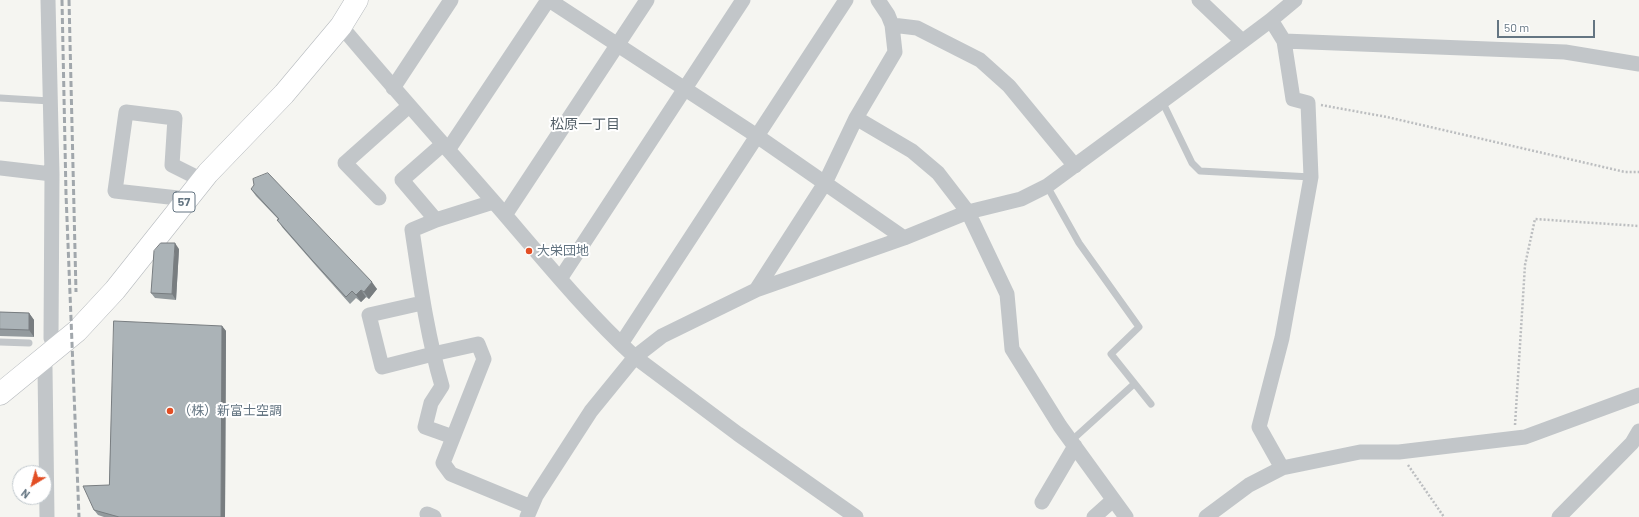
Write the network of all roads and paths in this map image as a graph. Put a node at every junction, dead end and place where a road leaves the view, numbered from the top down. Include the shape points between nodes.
1 (48, 0) edge
2 (357, 0) edge
3 (452, 0) edge
4 (548, 0) edge
5 (647, 0) edge
6 (743, 0) edge
7 (846, 0) edge
8 (878, 0) edge
9 (1199, 0) edge
10 (1295, 0) edge
11 (1271, 20) junction
12 (892, 25) junction
13 (341, 26) junction
14 (1242, 41) junction
15 (1284, 41) junction
16 (618, 45) junction
17 (1639, 64) edge
18 (393, 88) junction
19 (685, 89) junction
20 (0, 98) edge
21 (1162, 101) junction
22 (50, 102) junction
23 (1308, 103) junction
24 (409, 106) junction
25 (856, 118) junction
26 (757, 136) junction
27 (445, 147) junction
28 (1074, 166) junction
29 (0, 168) edge
30 (1639, 172) edge
31 (52, 174) junction
32 (1311, 177) junction
33 (202, 180) junction
34 (825, 183) junction
35 (1047, 186) junction
36 (378, 198) dead end
37 (187, 199) junction
38 (493, 202) junction
39 (968, 212) junction
40 (505, 215) junction
41 (436, 220) junction
42 (1639, 226) edge
43 (904, 238) junction
44 (560, 279) junction
45 (756, 290) junction
46 (422, 303) junction
47 (0, 342) edge
48 (621, 344) junction
49 (42, 350) junction
50 (433, 354) junction
51 (635, 357) junction
52 (1134, 384) junction
53 (1, 392) edge
54 (1639, 395) edge
55 (1151, 404) dead end
56 (1639, 431) edge
57 (453, 437) junction
58 (1515, 438) junction
59 (1073, 444) junction
60 (1399, 452) junction
61 (1282, 468) junction
62 (1113, 500) junction
63 (1042, 502) dead end
64 (529, 512) edge
65 (46, 517) edge
66 (856, 517) edge
67 (1094, 517) edge
68 (1126, 517) edge
69 (1206, 517) edge
70 (1444, 517) edge
71 (1559, 517) edge

1 - 22 street
2 - 13 main road, 57
3 - 18 street
4 - 16 street
4 - 27 street
5 - 16 street
6 - 19 street
7 - 26 street
8 - 12 street
9 - 14 street
10 - 11 street
11 - 14 street
11 - 15 street
12 - 25 street via 895,52
12 - 28 street via 917,28 980,60 1009,86
13 - 18 street
13 - 33 main road, 57 via 284,94
14 - 21 street
15 - 17 street via 1565,52
15 - 23 street via 1293,99
16 - 19 street
16 - 40 street
18 - 24 street
19 - 26 street
19 - 44 street
20 - 22 lane
21 - 28 street
21 - 32 lane via 1192,163 1200,171
22 - 31 street
23 - 30 path via 1387,118 1625,172
23 - 32 street
24 - 27 street
24 - 36 street via 345,163
25 - 34 street
25 - 39 street via 912,151 938,173
26 - 34 street
26 - 48 street
27 - 38 street
27 - 41 street via 402,180
28 - 35 street
29 - 31 street
31 - 49 street via 52,338
32 - 61 street via 1282,338 1259,427
33 - 37 main road, 57
33 - 37 street via 172,165 175,118 126,112 115,191
34 - 43 street
34 - 45 street
35 - 39 street via 1021,199
35 - 52 lane via 1079,243 1139,327 1111,354
37 - 49 main road, 57 via 115,290 77,331
38 - 40 street
38 - 41 street
39 - 43 street
39 - 59 street via 1007,294 1012,349
40 - 44 street
41 - 46 street via 412,230
42 - 58 path via 1535,219 1525,265
43 - 45 street
44 - 48 street
45 - 51 street via 662,336
46 - 50 street
46 - 50 street via 369,315 382,367
47 - 49 lane
48 - 51 street
49 - 53 main road, 57
49 - 65 street via 45,368
50 - 57 street via 442,386 431,403 425,426
50 - 57 street via 478,344 484,359
51 - 64 street via 591,411 536,496
51 - 66 street
52 - 55 lane
52 - 59 lane
54 - 58 street via 1525,437
56 - 71 street via 1632,443
57 - 64 street via 443,463 451,474
58 - 60 street
59 - 62 street
59 - 63 street
60 - 61 street via 1360,452
60 - 70 path
61 - 69 street via 1249,485
62 - 67 street
62 - 68 street

